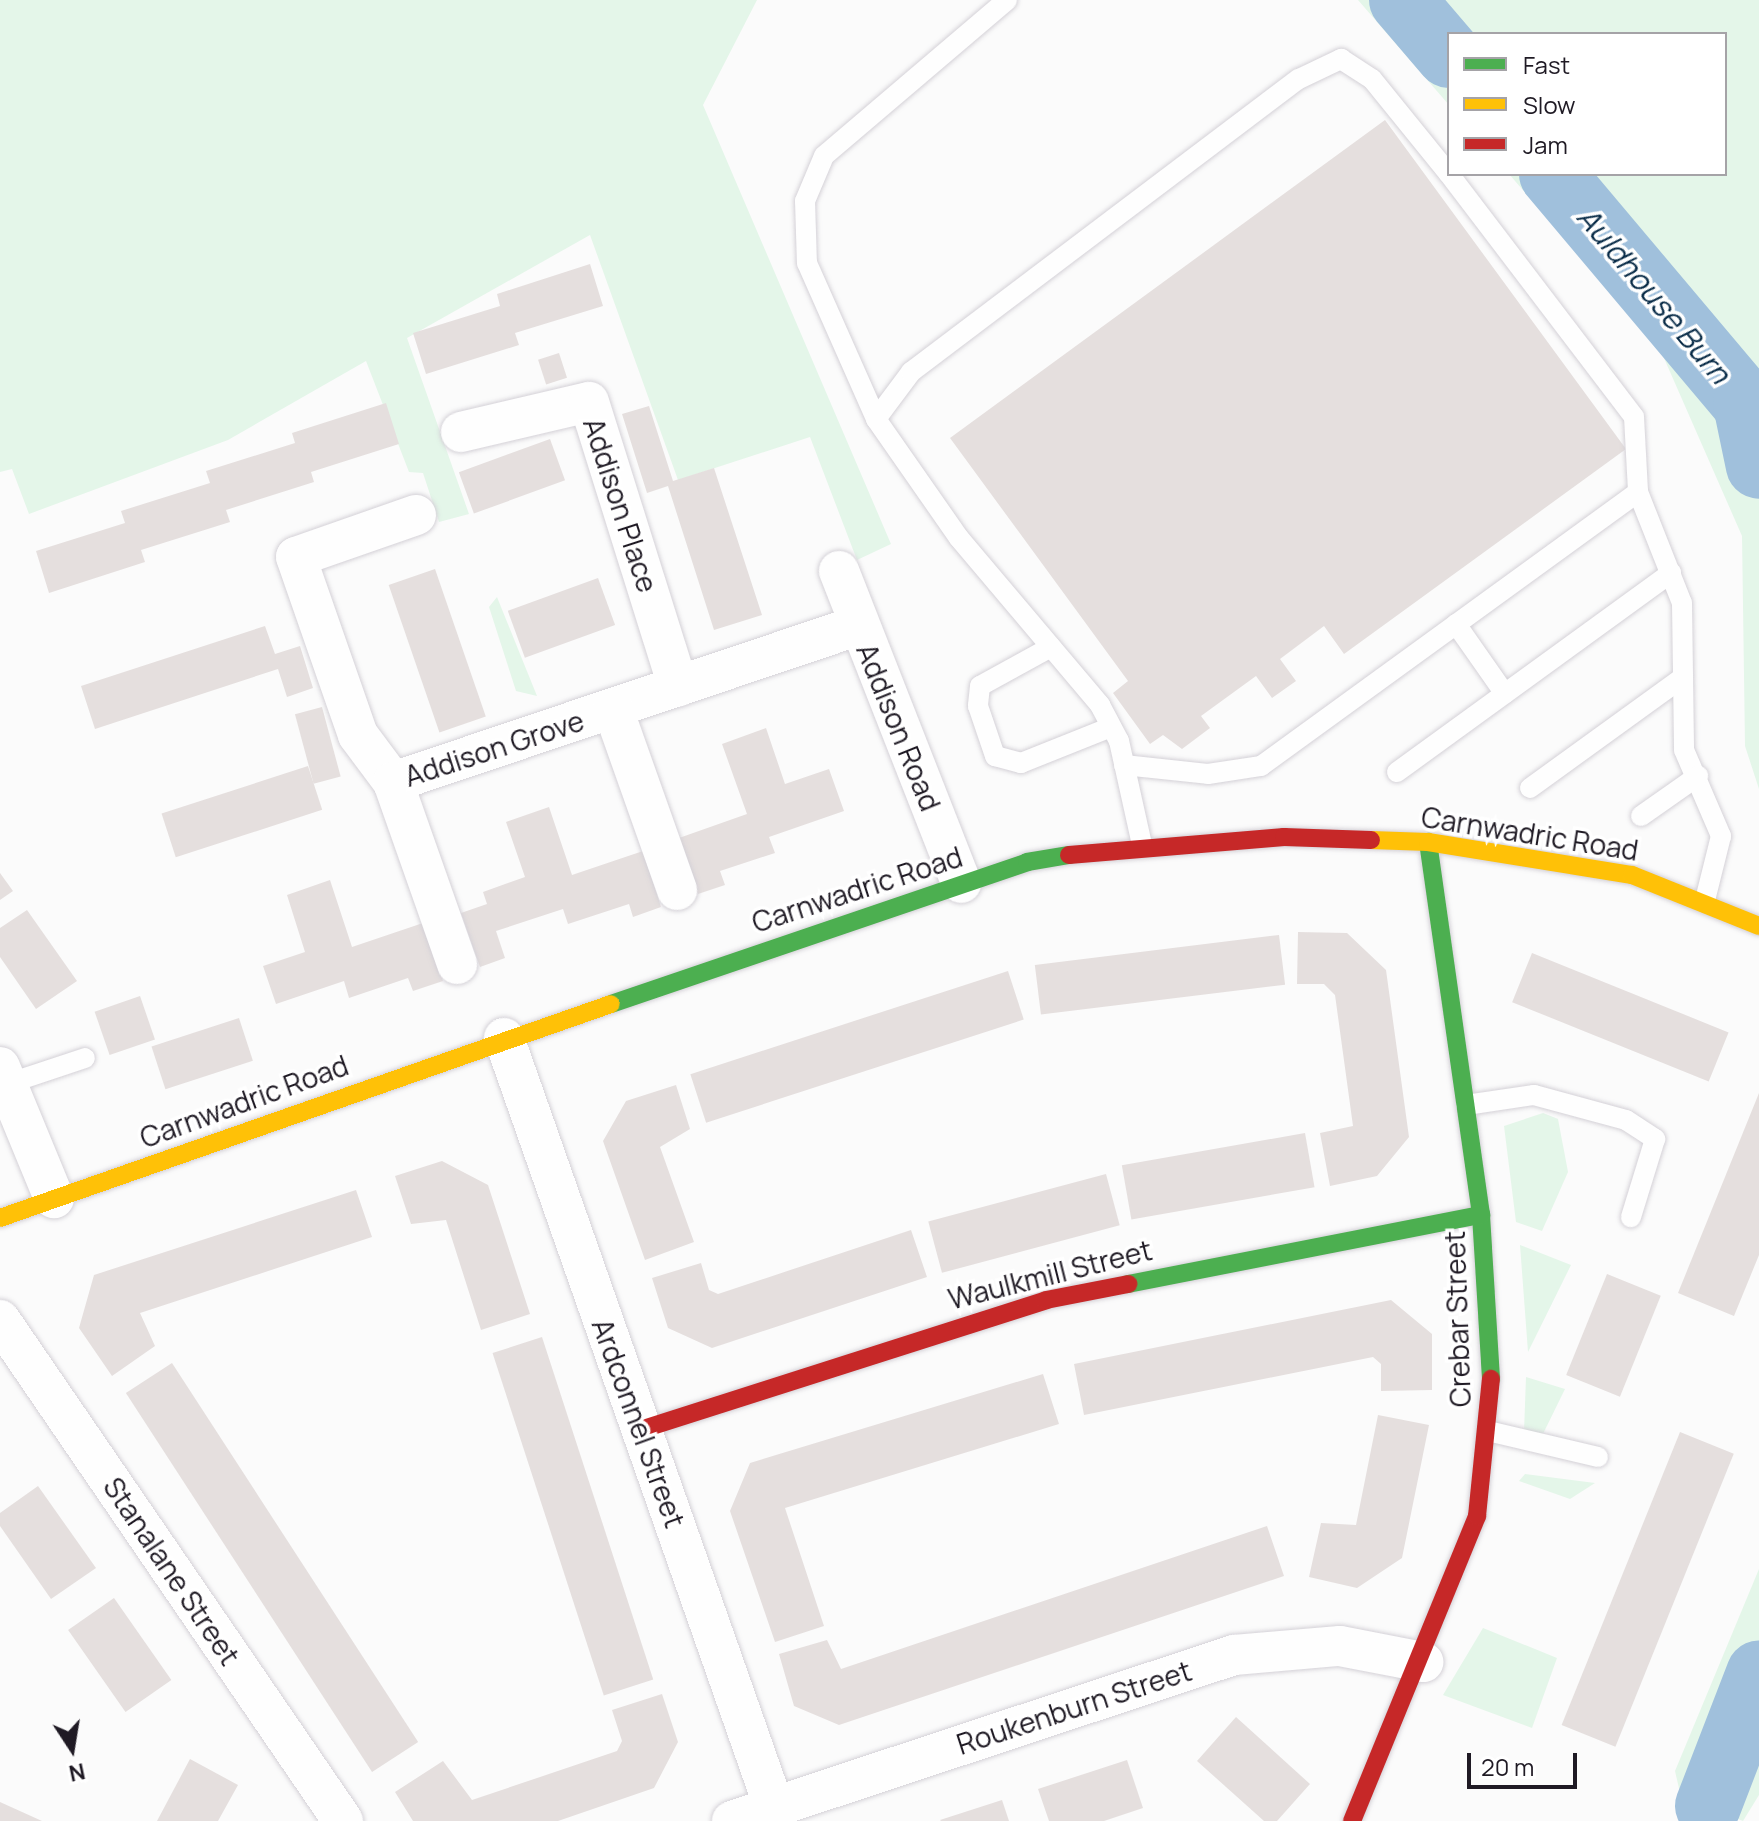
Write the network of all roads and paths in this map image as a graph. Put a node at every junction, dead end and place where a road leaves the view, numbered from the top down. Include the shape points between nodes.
1 (1007, 0) edge
2 (1447, 172) edge
3 (1451, 176) edge
4 (876, 419) junction
5 (461, 432) dead end
6 (1638, 492) junction
7 (416, 515) dead end
8 (839, 571) dead end
9 (1671, 573) junction
10 (1456, 624) junction
11 (859, 625) junction
12 (1051, 647) junction
13 (1682, 678) junction
14 (678, 686) junction
15 (1505, 694) junction
16 (613, 709) junction
17 (1111, 727) junction
18 (1124, 765) junction
19 (1397, 772) dead end
20 (1698, 776) junction
21 (393, 782) junction
22 (1530, 788) dead end
23 (1641, 816) dead end
24 (1428, 842) junction
25 (1142, 845) junction
26 (961, 883) junction
27 (677, 890) dead end
28 (1705, 900) junction
29 (1759, 926) edge
30 (457, 964) dead end
31 (504, 1038) junction
32 (85, 1058) dead end
33 (4, 1075) edge
34 (1466, 1105) junction
35 (54, 1198) junction
36 (1481, 1215) junction
37 (1631, 1217) dead end
38 (0, 1218) edge
39 (0, 1320) edge
40 (643, 1429) junction
41 (1488, 1431) junction
42 (1598, 1457) dead end
43 (1423, 1662) junction
44 (774, 1807) junction
45 (343, 1821) edge
46 (732, 1821) edge
47 (1352, 1821) edge

1 - 4 lane via 824,156 805,201 807,263
2 - 4 lane via 1372,79 1341,59 1299,79 911,372
3 - 6 lane via 1634,417
4 - 12 lane via 959,538
5 - 14 street, Addison Place via 589,402
6 - 9 lane
6 - 10 lane
7 - 21 street, Addison Grove via 296,557 358,735
8 - 11 street, Addison Road
9 - 13 lane via 1682,603
9 - 15 lane
10 - 15 lane
10 - 18 lane via 1261,766 1208,774
11 - 14 street, Addison Grove
11 - 26 street, Addison Road
12 - 17 lane
12 - 17 lane via 980,686 978,706 995,756 1021,763
13 - 20 lane via 1684,750
13 - 22 lane
14 - 16 street, Addison Grove
15 - 19 lane
16 - 21 street, Addison Grove
16 - 27 street
17 - 18 lane
18 - 25 lane
20 - 23 lane
20 - 28 lane via 1721,836
21 - 30 street
24 - 25 street, Carnwadric Road via 1284,837
24 - 28 street, Carnwadric Road via 1632,875
24 - 34 street, Crebar Street
25 - 26 street, Carnwadric Road via 1027,862
26 - 31 street, Carnwadric Road
28 - 29 street, Carnwadric Road
31 - 35 street, Carnwadric Road
31 - 40 street, Ardconnel Street
32 - 33 lane
33 - 35 street
34 - 36 street, Crebar Street
34 - 37 lane via 1534,1095 1626,1120 1655,1139
35 - 38 street, Carnwadric Road
36 - 40 street, Waulkmill Street via 1046,1300
36 - 41 street, Crebar Street via 1492,1365
39 - 45 street, Stanalane Street
40 - 44 street, Ardconnel Street
41 - 42 lane
41 - 43 street, Crebar Street via 1477,1516
43 - 44 street, Roukenburn Street via 1340,1646 1234,1655
43 - 47 street, Crebar Street
44 - 46 street, Roukenburn Street

